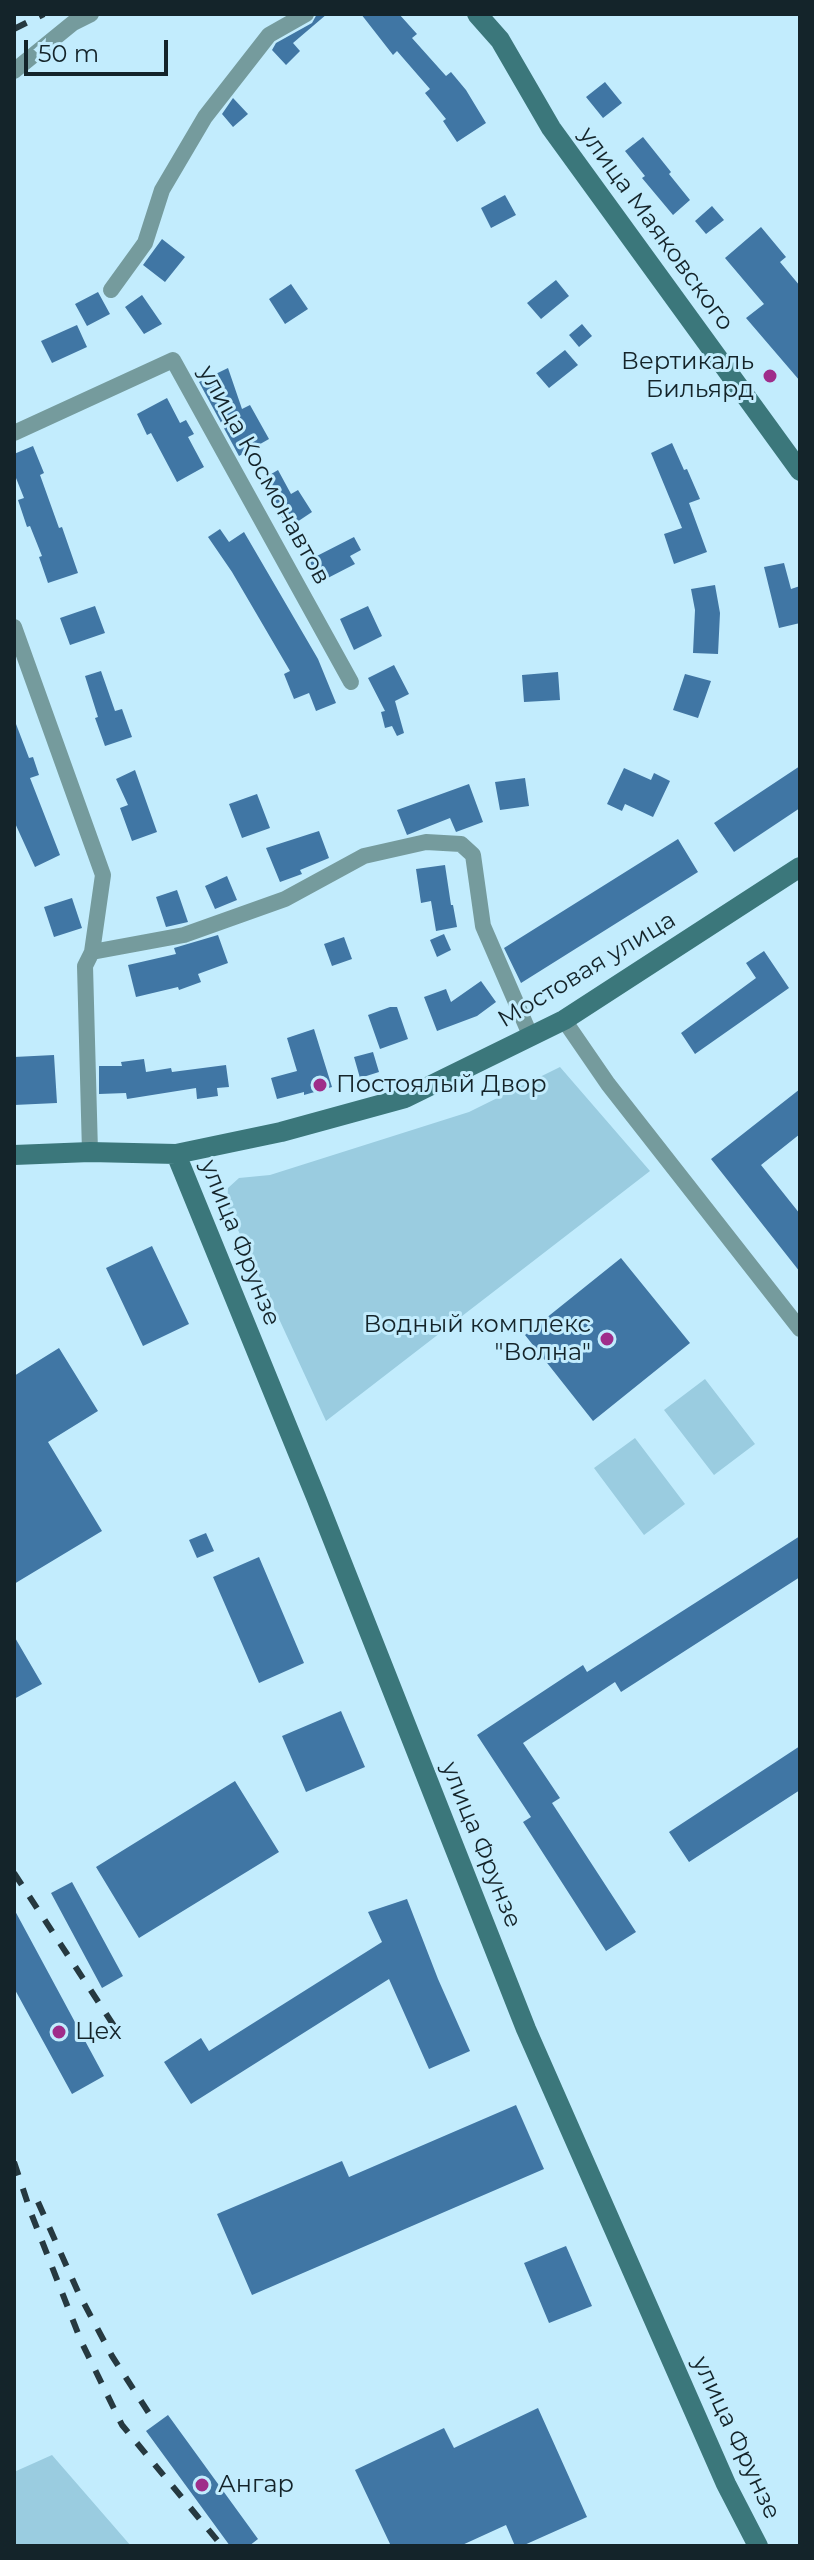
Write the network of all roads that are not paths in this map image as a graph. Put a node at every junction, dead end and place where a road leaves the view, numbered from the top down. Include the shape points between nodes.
1 (91, 14) edge
2 (306, 14) edge
3 (477, 14) edge
4 (491, 14) edge
5 (500, 40) junction
6 (14, 71) edge
7 (111, 290) dead end
8 (14, 433) edge
9 (800, 471) edge
10 (14, 627) edge
11 (351, 682) dead end
12 (800, 867) edge
13 (92, 952) junction
14 (564, 1020) junction
15 (531, 1037) junction
16 (90, 1152) junction
17 (176, 1154) junction
18 (14, 1155) edge
19 (800, 1329) edge
20 (758, 2546) edge

1 - 6 street
2 - 7 street via 269,35 205,117 162,190 145,243
3 - 5 street, улица Маяковского
4 - 5 street
5 - 9 street, улица Маяковского via 551,128
8 - 11 street, улица Космонавтов via 173,360
10 - 13 street via 103,875
12 - 14 street, Мостовая улица
13 - 15 street via 184,935 285,899 364,856 426,842 461,844 473,855 483,926
13 - 16 street via 85,966
14 - 15 street, Мостовая улица
14 - 19 street
15 - 17 street, Мостовая улица via 405,1098
16 - 17 street, Мостовая улица
16 - 18 street, Мостовая улица
17 - 20 street, улица Фрунзе via 526,2029

